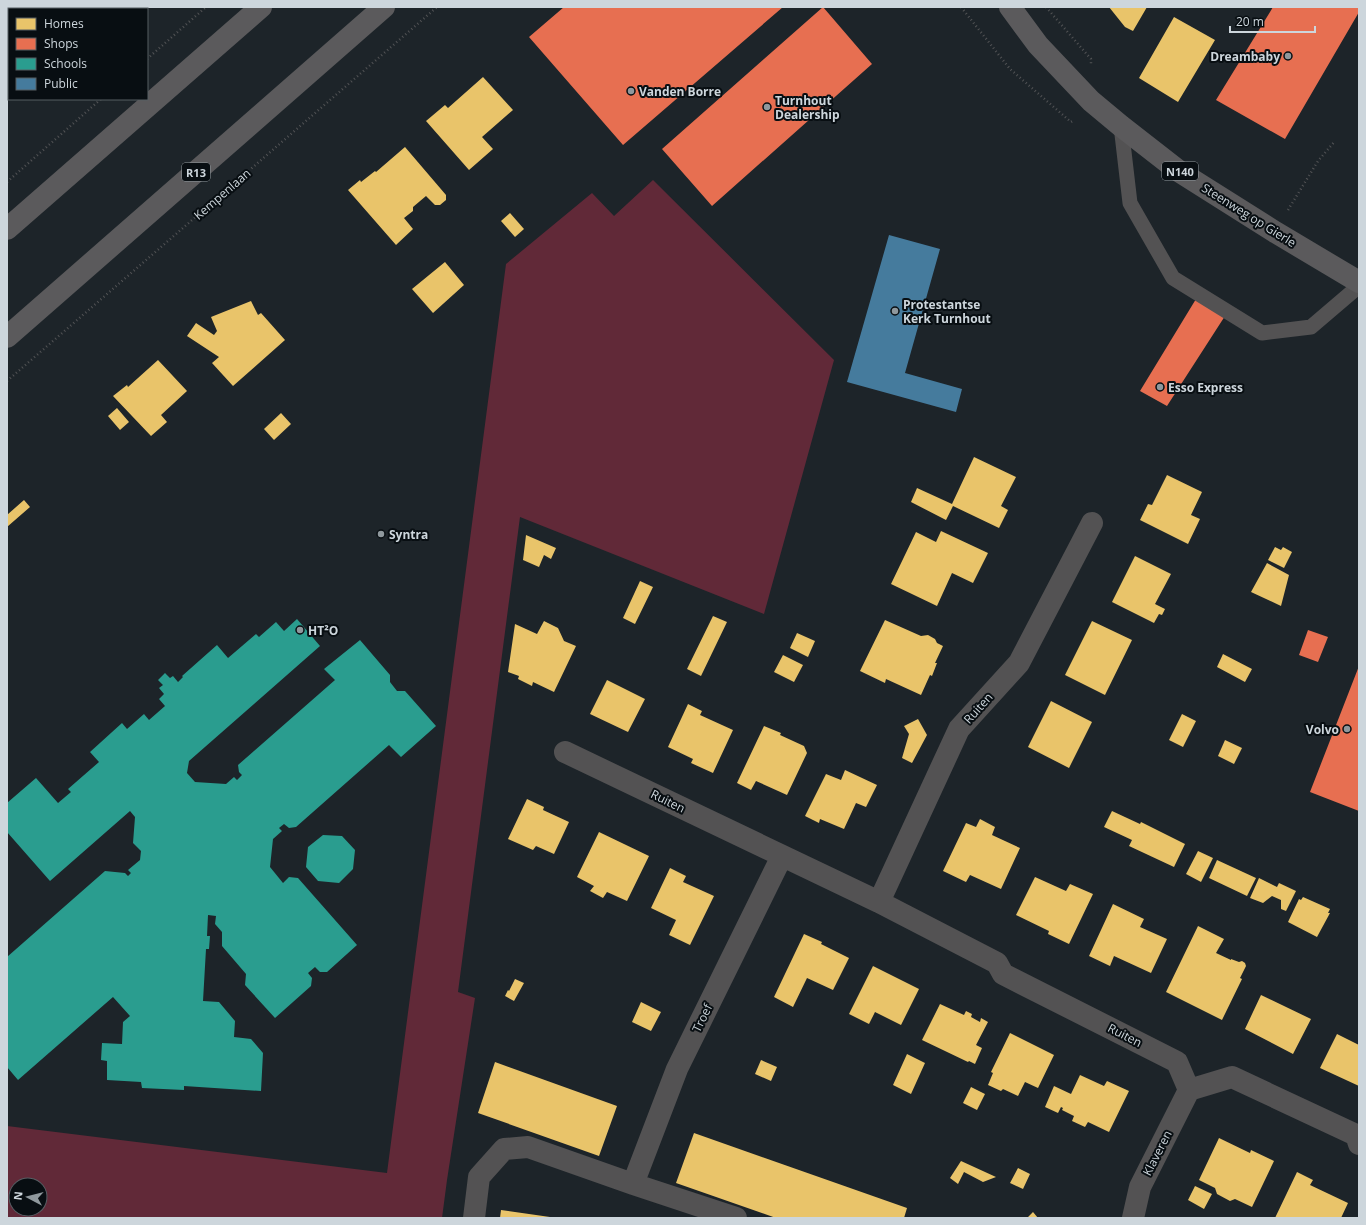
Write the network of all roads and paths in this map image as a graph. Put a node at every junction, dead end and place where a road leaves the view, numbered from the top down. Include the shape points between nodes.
1 (206, 7) edge
2 (261, 7) edge
3 (384, 7) edge
4 (437, 7) edge
5 (961, 7) edge
6 (1010, 7) edge
7 (148, 58) edge
8 (100, 100) edge
9 (1091, 102) junction
10 (1121, 126) junction
11 (1335, 141) dead end
12 (7, 182) edge
13 (7, 229) edge
14 (1275, 232) junction
15 (1359, 282) edge
16 (1359, 286) edge
17 (7, 337) edge
18 (7, 381) edge
19 (1092, 523) dead end
20 (565, 752) dead end
21 (782, 856) junction
22 (878, 902) junction
23 (1189, 1090) junction
24 (1359, 1144) edge
25 (633, 1184) junction
26 (474, 1218) edge
27 (736, 1218) edge
28 (1133, 1218) edge

1 - 7 path
2 - 13 main road
3 - 17 main road, R13
4 - 18 path, Kempenlaan
5 - 9 path via 1010,69 1071,122
6 - 9 main road, Steenweg op Gierle / N140 via 1038,45
8 - 12 path
9 - 10 main road, Steenweg op Gierle / N140
10 - 14 main road, Steenweg op Gierle / N140 via 1180,172
10 - 16 lane via 1130,203 1173,278 1262,332 1311,327
11 - 14 path via 1318,161
14 - 15 main road, Steenweg op Gierle / N140
19 - 22 street, Ruiten via 1019,663 959,729
20 - 21 street, Ruiten
21 - 22 street, Ruiten
21 - 25 street, Troef via 677,1070
22 - 23 street, Ruiten via 997,964 1003,974 1177,1062
23 - 24 street via 1232,1077 1356,1136
23 - 28 street, Klaveren via 1140,1187
25 - 26 street via 528,1147 504,1149 479,1177
25 - 27 street

